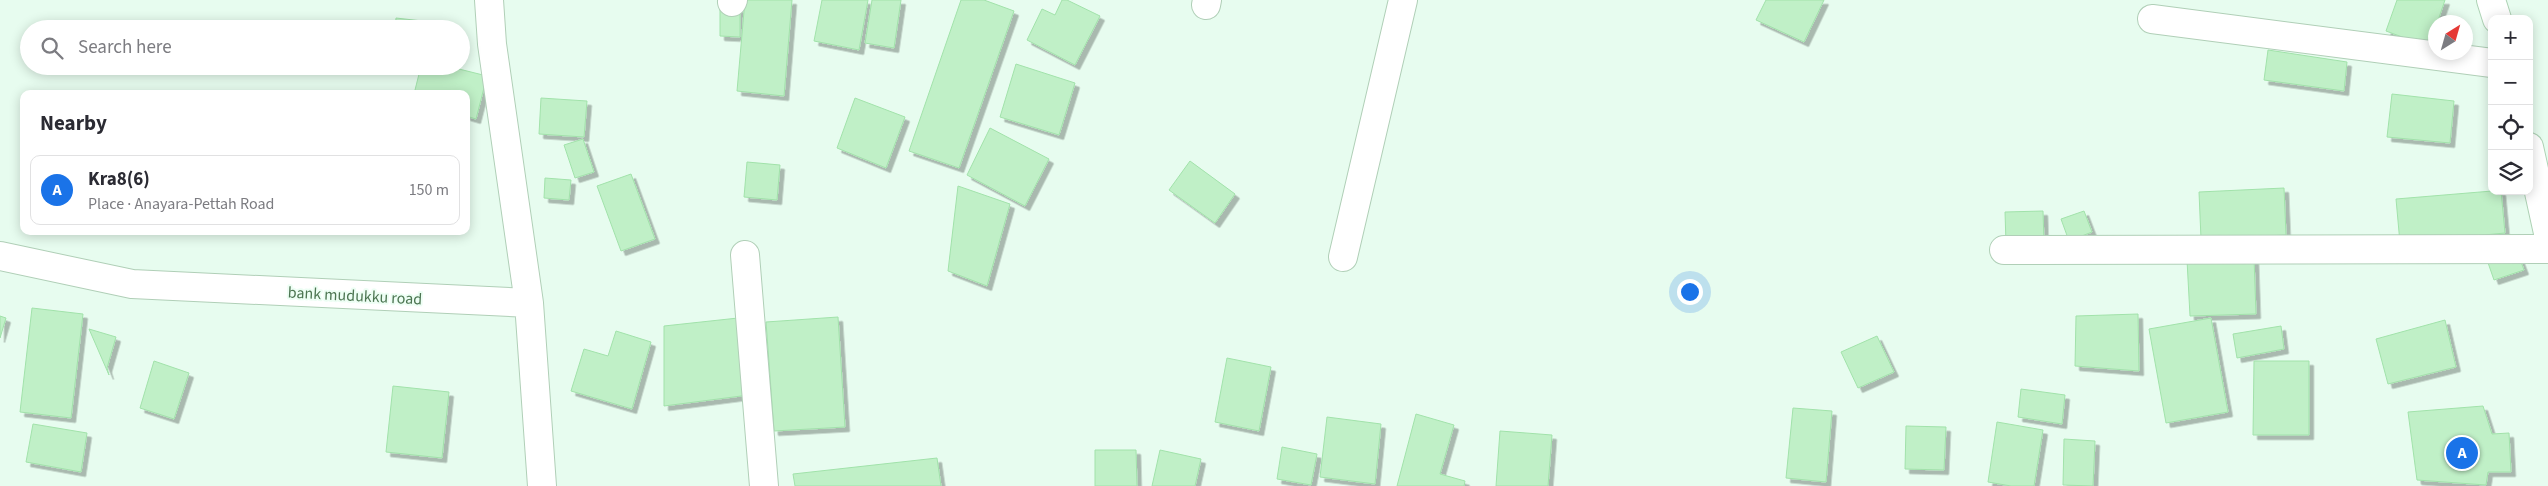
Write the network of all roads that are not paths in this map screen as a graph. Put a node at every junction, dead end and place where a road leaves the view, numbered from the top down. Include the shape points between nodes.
1 (489, 0) edge
2 (1403, 0) edge
3 (2491, 0) edge
4 (2496, 15) edge
5 (2152, 19) dead end
6 (2488, 62) edge
7 (2530, 150) edge
8 (2548, 233) edge
9 (2548, 249) edge
10 (2004, 250) dead end
11 (745, 255) dead end
12 (0, 256) edge
13 (1343, 258) dead end
14 (529, 303) junction
15 (542, 486) edge
16 (764, 486) edge

1 - 14 street via 492,44
2 - 13 street
3 - 4 street
5 - 6 street
7 - 8 street
9 - 10 street
11 - 16 street
12 - 14 street, bank mudukku road via 132,284
14 - 15 street

